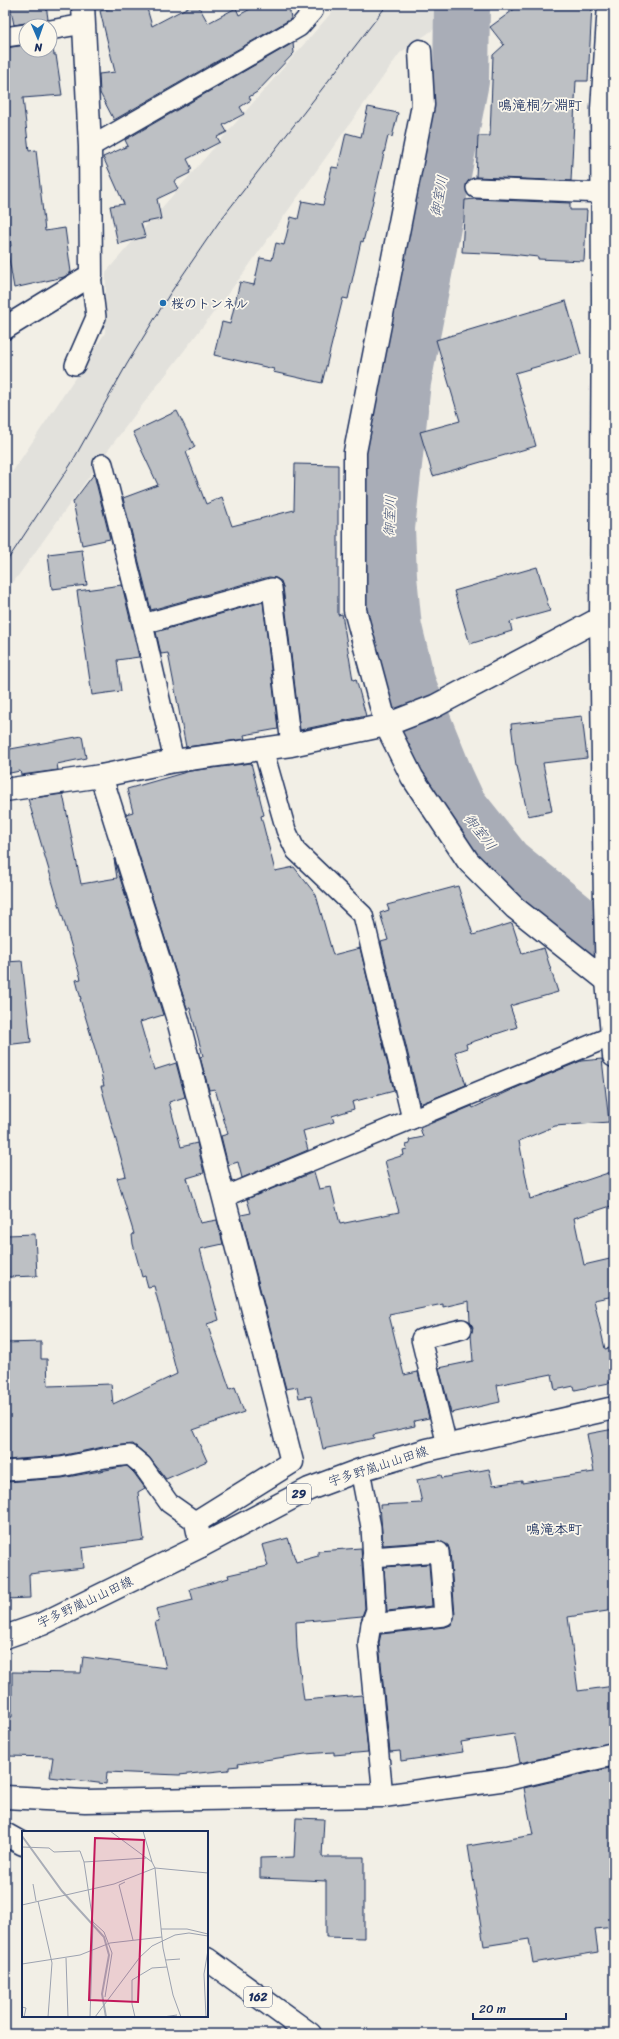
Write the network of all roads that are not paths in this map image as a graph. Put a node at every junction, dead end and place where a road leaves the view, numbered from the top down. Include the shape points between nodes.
1 (311, 5) edge
2 (609, 5) edge
3 (84, 15) edge
4 (58, 26) edge
5 (18, 35) edge
6 (5, 37) edge
7 (420, 51) dead end
8 (90, 147) junction
9 (476, 188) dead end
10 (602, 193) junction
11 (92, 276) junction
12 (609, 299) edge
13 (5, 328) edge
14 (75, 365) dead end
15 (103, 464) dead end
16 (608, 615) edge
17 (143, 624) junction
18 (390, 724) junction
19 (291, 745) junction
20 (263, 749) junction
21 (174, 761) junction
22 (101, 776) junction
23 (5, 790) edge
24 (607, 979) junction
25 (613, 1046) edge
26 (412, 1118) junction
27 (224, 1197) junction
28 (462, 1329) dead end
29 (614, 1408) edge
30 (447, 1445) junction
31 (360, 1470) junction
32 (5, 1471) edge
33 (196, 1522) junction
34 (201, 1546) junction
35 (372, 1557) junction
36 (371, 1624) junction
37 (5, 1637) edge
38 (614, 1754) edge
39 (383, 1796) junction
40 (5, 1797) edge
41 (5, 1834) edge
42 (22, 1843) edge
43 (208, 1960) edge
44 (310, 2034) edge

1 - 8 lane via 313,11 299,27
2 - 10 main road via 602,109
3 - 4 lane
3 - 8 main road
5 - 6 lane
7 - 18 main road via 424,105 355,452 355,610
8 - 11 main road
9 - 10 lane
10 - 12 main road
11 - 13 main road
11 - 14 lane via 96,317
12 - 16 main road
15 - 17 lane
16 - 18 main road via 435,706
16 - 24 main road via 605,902
17 - 19 lane via 272,588
17 - 21 lane
18 - 19 main road
18 - 24 main road via 412,777 468,861 515,908
19 - 20 main road
20 - 21 main road
20 - 26 lane via 286,830 296,851 363,915
21 - 22 main road
22 - 23 main road
22 - 27 main road via 178,1020
24 - 25 main road
25 - 26 lane
26 - 27 lane
27 - 33 main road via 292,1462
28 - 30 lane via 420,1339
29 - 30 main road, 宇多野嵐山山田線 / 29
30 - 31 main road, 宇多野嵐山山田線 / 29
31 - 34 main road, 宇多野嵐山山田線 / 29 via 309,1489
31 - 35 lane via 371,1527
32 - 33 lane via 61,1467 130,1455 142,1465 169,1503
33 - 34 main road
34 - 37 main road, 宇多野嵐山山田線 / 29 via 42,1624
35 - 36 lane via 376,1610
35 - 36 lane via 439,1552 444,1616
36 - 39 lane via 368,1643
38 - 39 main road via 507,1779
39 - 40 main road via 93,1801
41 - 42 main road
43 - 44 main road, 162

